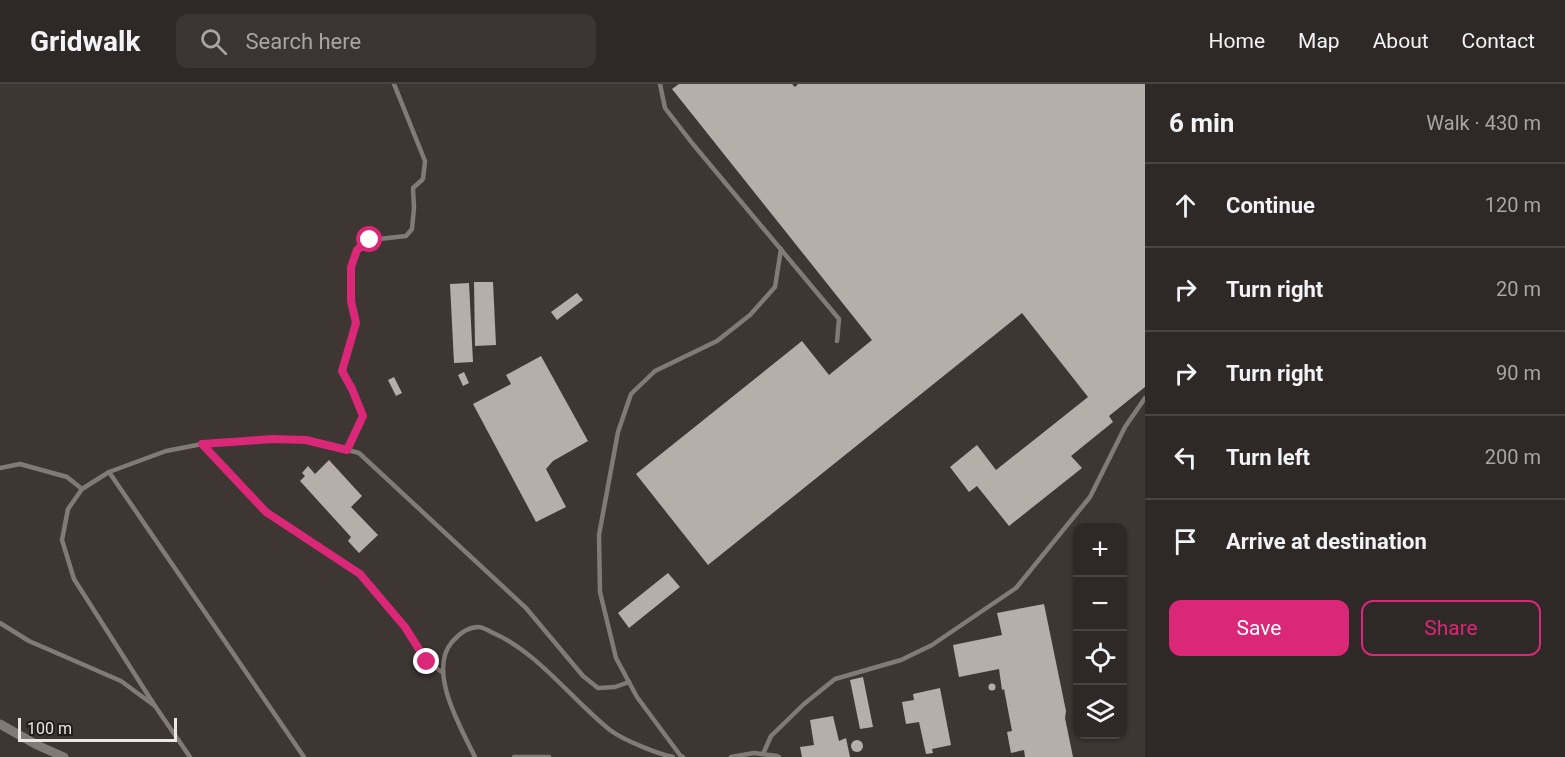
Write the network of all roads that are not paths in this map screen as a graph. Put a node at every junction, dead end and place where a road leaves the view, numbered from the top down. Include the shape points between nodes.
1 (394, 84) edge
2 (660, 84) edge
3 (781, 249) junction
4 (837, 341) dead end
5 (1145, 399) edge
6 (202, 444) junction
7 (347, 450) junction
8 (0, 468) edge
9 (109, 472) junction
10 (82, 489) junction
11 (0, 623) edge
12 (442, 672) junction
13 (629, 682) junction
14 (155, 706) junction
15 (0, 724) edge
16 (763, 754) junction
17 (64, 757) edge
18 (190, 757) edge
19 (304, 757) edge
20 (475, 757) edge
21 (514, 757) edge
22 (549, 757) edge
23 (673, 757) edge
24 (683, 757) edge
25 (731, 757) edge
26 (779, 757) edge

1 - 7 lane via 425,161 423,179 413,188 412,229 406,236 370,240 357,250 351,267 351,301 356,323 342,371 363,416
2 - 3 lane via 665,108
3 - 4 lane via 839,319
3 - 13 lane via 775,287 750,315 717,341 655,371 631,394 618,432 599,535 600,592 616,658
5 - 16 lane via 1125,427 1090,497 1016,588 932,645 902,660 835,679 771,736
6 - 7 lane via 306,440
6 - 9 lane via 166,451
6 - 12 lane via 266,512 360,574 405,627 427,662
7 - 13 lane via 359,453 526,608 583,676 598,688
8 - 10 lane via 20,464 67,477
9 - 10 lane
9 - 19 lane
10 - 14 lane via 68,509 62,540 74,579
11 - 14 lane via 121,681
12 - 20 lane via 446,693
12 - 23 lane via 447,648 457,636 466,629 480,627 517,645 612,732
13 - 24 lane
14 - 18 lane
15 - 17 street
16 - 25 lane
16 - 26 lane
21 - 22 lane

